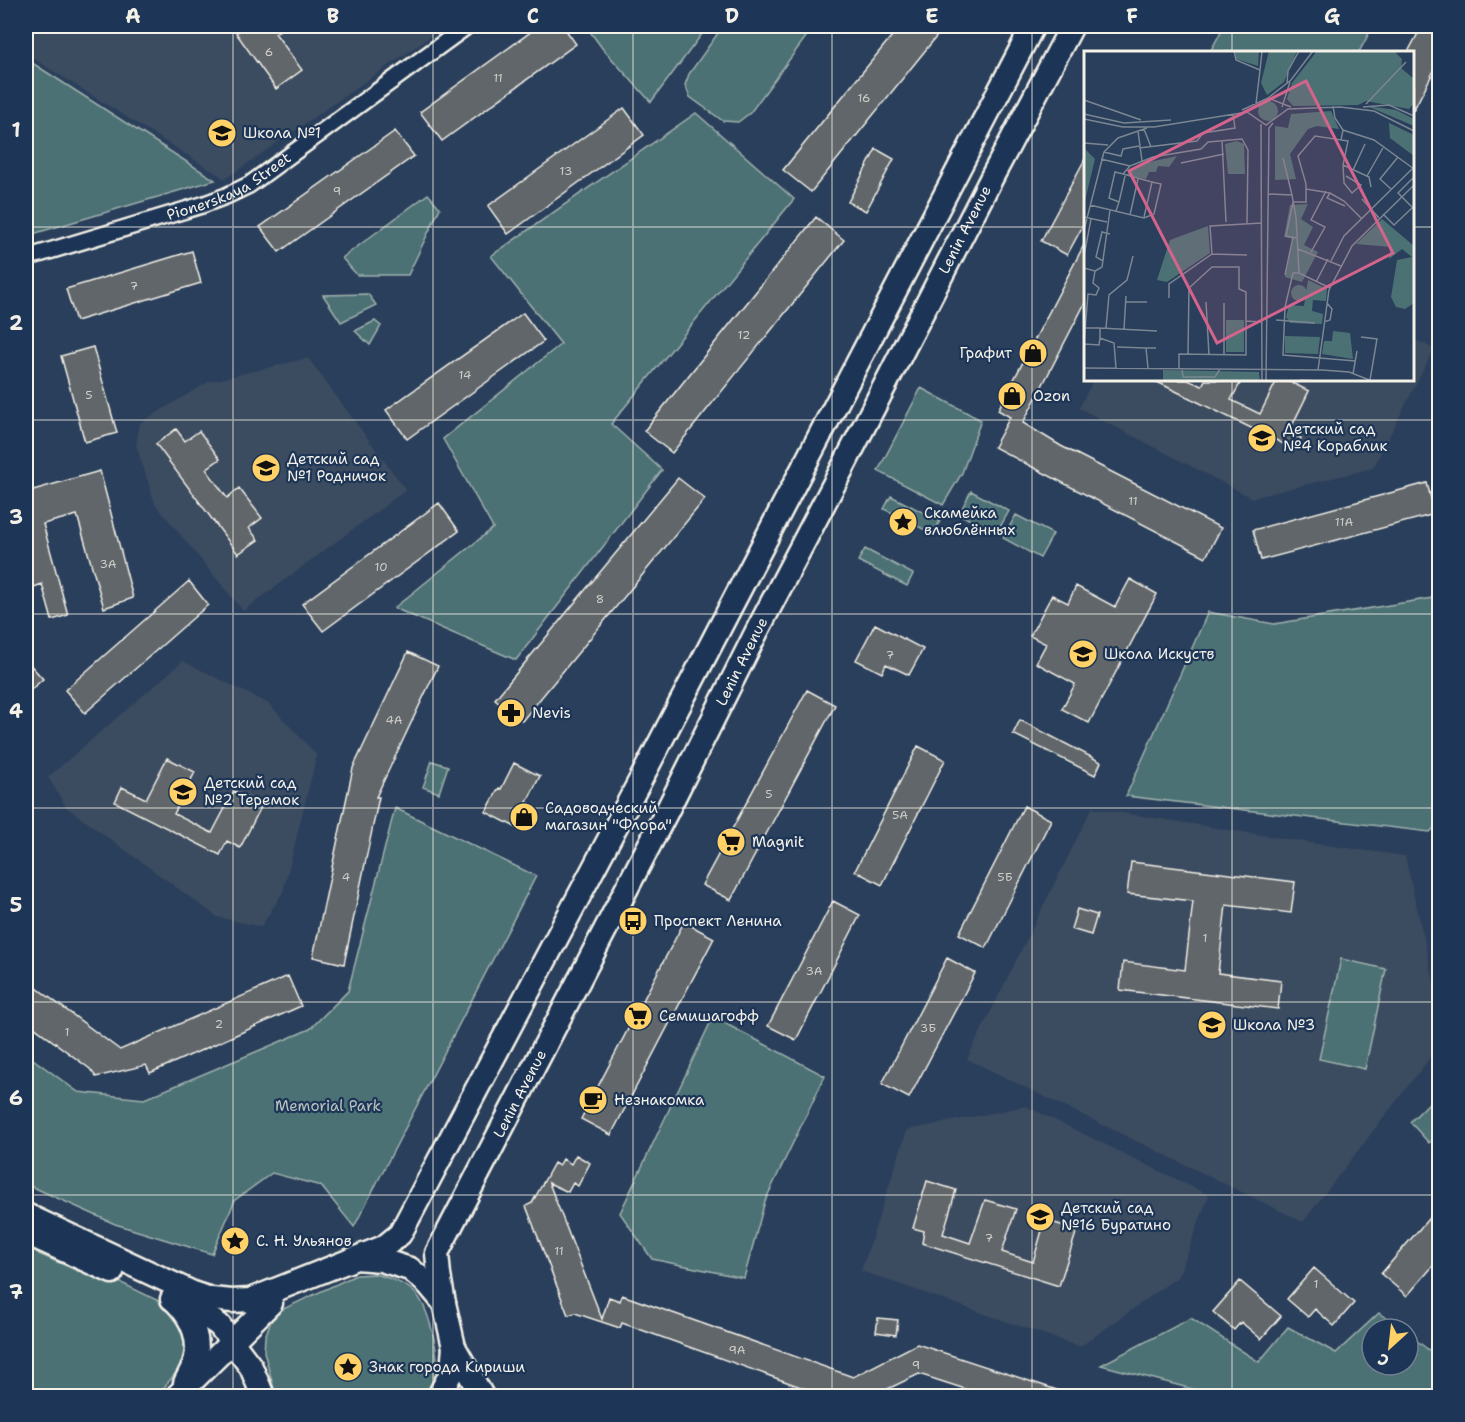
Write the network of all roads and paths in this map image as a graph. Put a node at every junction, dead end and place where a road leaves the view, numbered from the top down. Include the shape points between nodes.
1 (467, 26) edge
2 (1033, 26) edge
3 (1072, 26) edge
4 (26, 258) edge
5 (26, 1215) edge
6 (26, 1233) edge
7 (356, 1258) junction
8 (300, 1279) junction
9 (176, 1294) junction
10 (271, 1303) junction
11 (444, 1303) junction
12 (233, 1342) junction
13 (454, 1347) junction
14 (251, 1367) junction
15 (178, 1396) edge
16 (263, 1396) edge
17 (439, 1396) edge
18 (482, 1396) edge

1 - 4 street, Pionerskaya Street via 249,185 202,205
2 - 7 main road via 400,1234 384,1247
3 - 11 main road, Lenin Avenue via 437,1253
5 - 9 main road
6 - 9 main road
7 - 8 main road
7 - 11 main road via 381,1260 410,1269
8 - 9 main road via 250,1300
8 - 10 main road
9 - 12 main road via 219,1325
9 - 15 main road via 194,1326 198,1346
10 - 12 main road
10 - 14 main road via 256,1336
11 - 13 main road, Lenin Avenue
12 - 14 main road
12 - 15 main road
13 - 17 main road via 452,1371
13 - 18 main road
14 - 16 main road

